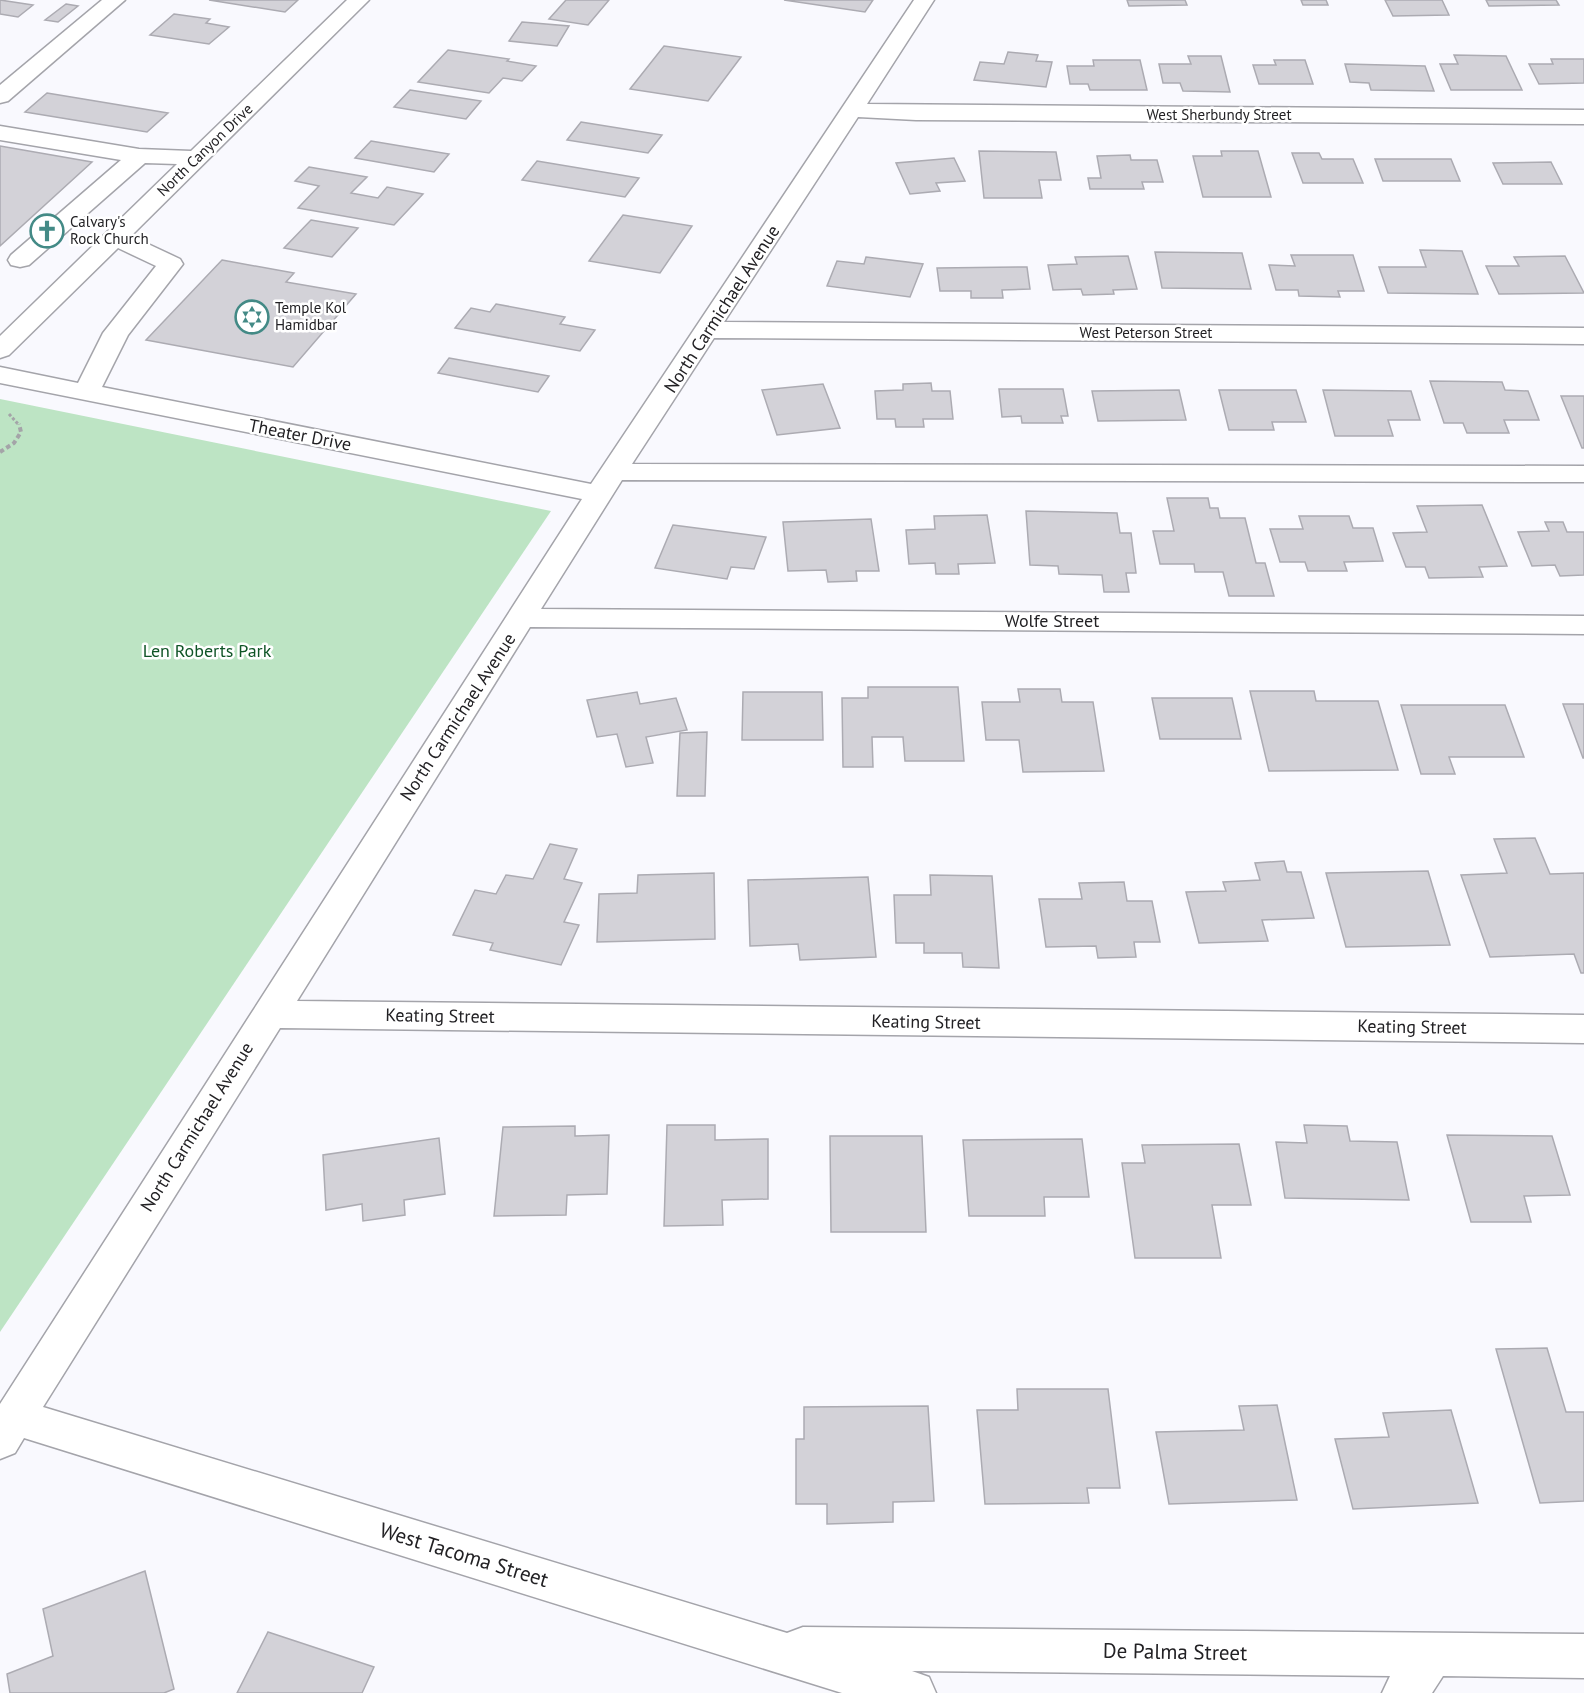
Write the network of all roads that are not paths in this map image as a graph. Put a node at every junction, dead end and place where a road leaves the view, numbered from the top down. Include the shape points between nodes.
1 (115, 0) edge
2 (359, 0) edge
3 (924, 0) edge
4 (0, 96) edge
5 (854, 110) junction
6 (1584, 117) edge
7 (0, 133) edge
8 (139, 156) junction
9 (197, 158) junction
10 (115, 238) junction
11 (49, 267) junction
12 (709, 330) junction
13 (1584, 336) edge
14 (0, 350) edge
15 (0, 375) edge
16 (86, 392) junction
17 (1584, 474) edge
18 (606, 483) junction
19 (521, 618) junction
20 (1584, 625) edge
21 (268, 1014) junction
22 (1584, 1029) edge
23 (8, 1428) edge
24 (766, 1648) junction
25 (1431, 1654) junction
26 (1584, 1656) edge
27 (913, 1693) edge
28 (1405, 1693) edge

1 - 4 street
2 - 9 street, North Canyon Drive
3 - 5 street, North Carmichael Avenue
5 - 6 street, West Sherbundy Street
5 - 12 street, North Carmichael Avenue
7 - 8 street
8 - 9 street
8 - 11 street
9 - 10 street, North Canyon Drive
10 - 11 street, North Canyon Drive
10 - 16 street via 171,264 116,333
11 - 14 street, North Canyon Drive
12 - 13 street, West Peterson Street
12 - 18 street, North Carmichael Avenue
15 - 16 street, Theater Drive
16 - 18 street, Theater Drive
17 - 18 street, Theater Drive
18 - 19 street, North Carmichael Avenue
19 - 20 street, Wolfe Street
19 - 21 street, North Carmichael Avenue
21 - 22 street, Keating Street
21 - 23 street, North Carmichael Avenue
23 - 24 street, West Tacoma Street
24 - 25 street, De Palma Street
24 - 27 street, West Tacoma Street
25 - 26 street, De Palma Street
25 - 28 street

